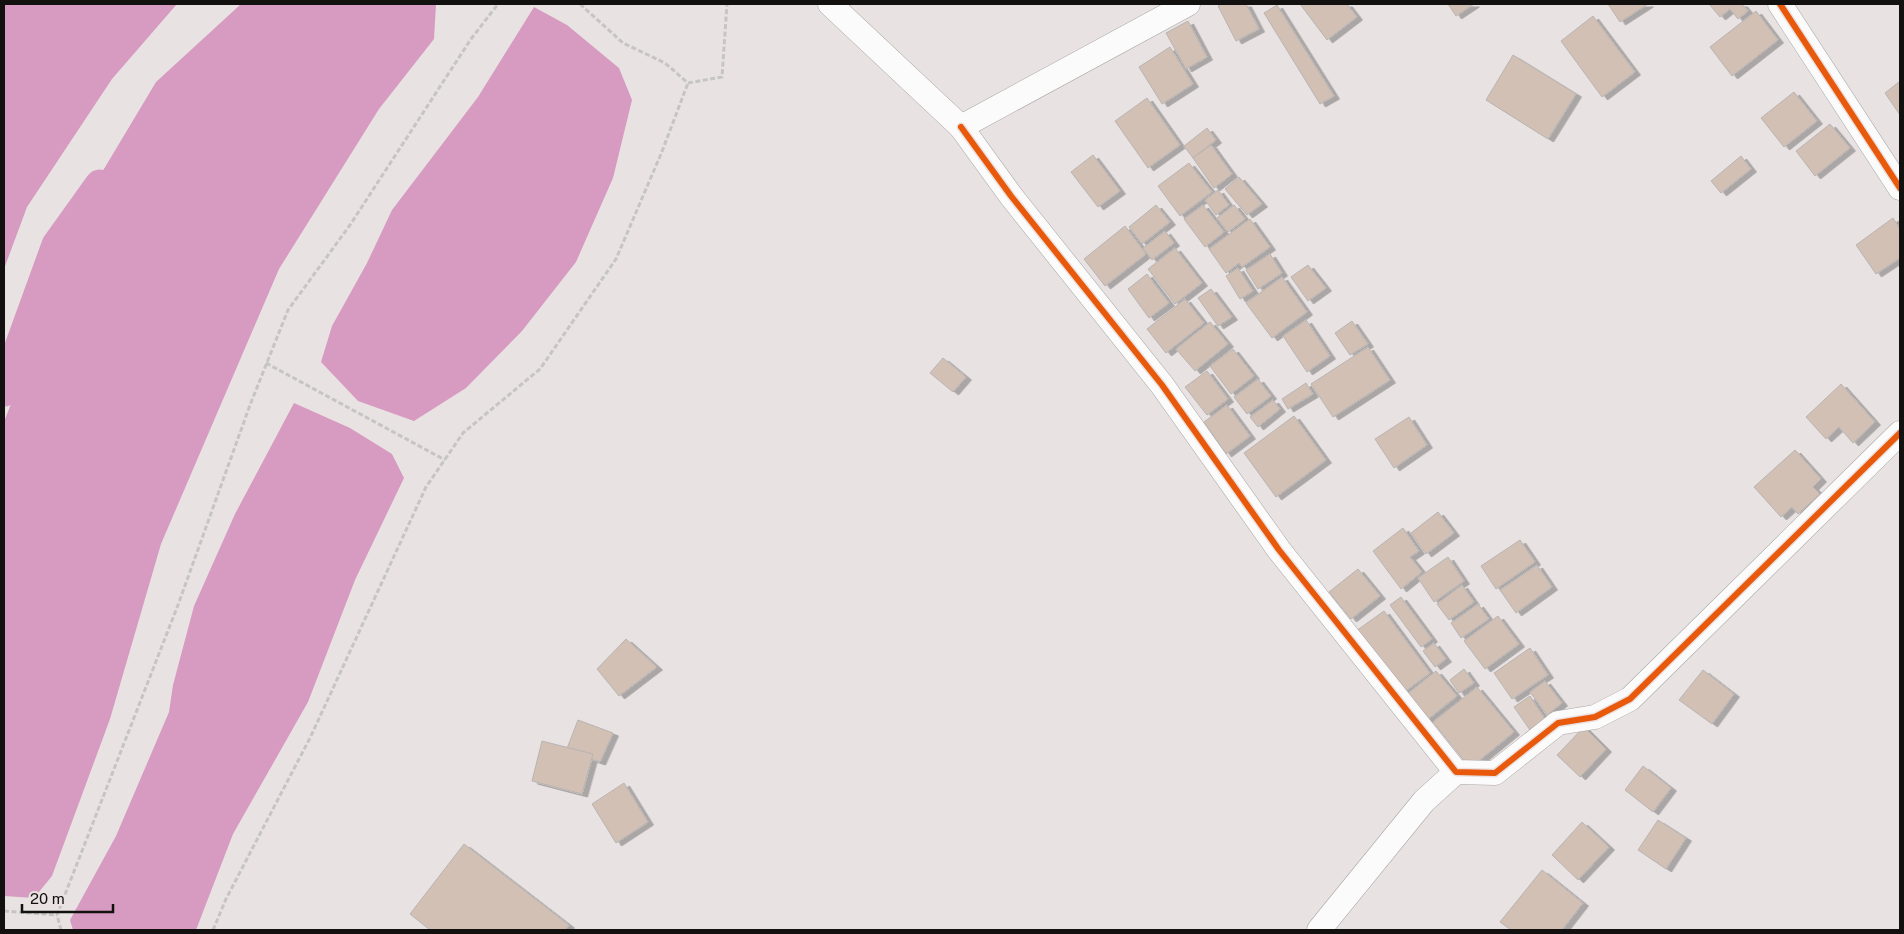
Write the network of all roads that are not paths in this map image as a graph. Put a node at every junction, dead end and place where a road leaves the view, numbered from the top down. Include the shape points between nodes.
1 (830, 4) edge
2 (1188, 4) edge
3 (1780, 4) edge
4 (961, 127) junction
5 (1900, 188) edge
6 (1900, 433) edge
7 (1456, 772) junction
8 (1319, 930) edge

1 - 4 street
2 - 4 street
3 - 5 street
4 - 7 street via 1011,196 1162,385 1279,550
6 - 7 street via 1630,699 1595,718 1558,723 1495,774
7 - 8 street via 1424,801

